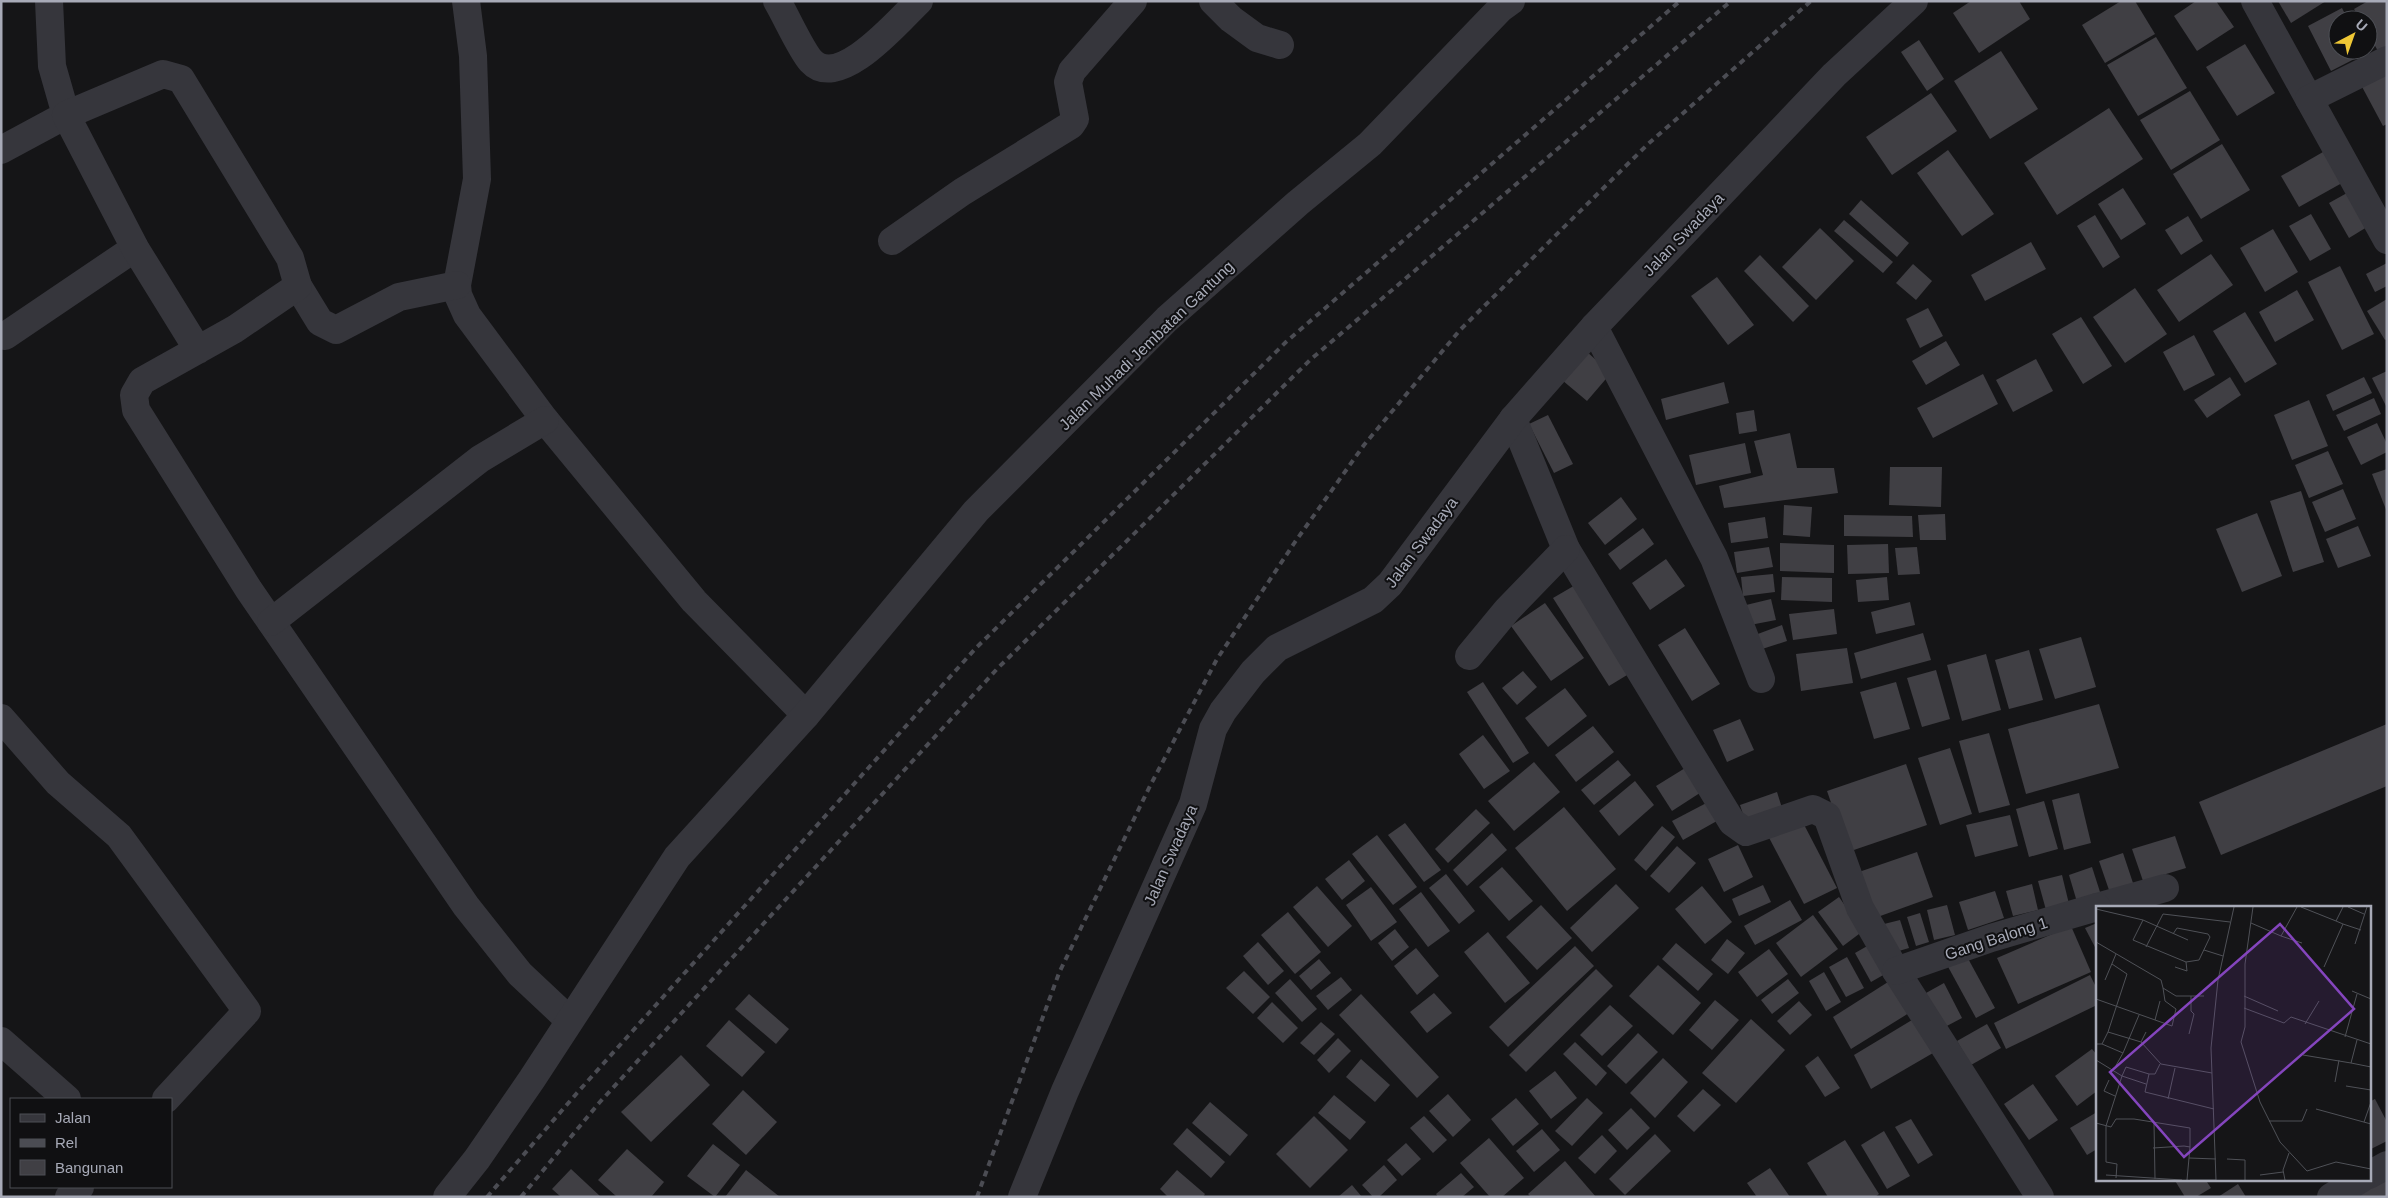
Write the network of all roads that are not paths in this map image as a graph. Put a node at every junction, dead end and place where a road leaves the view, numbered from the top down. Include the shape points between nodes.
1 (49, 1) edge
2 (466, 1) edge
3 (777, 1) edge
4 (919, 1) edge
5 (1133, 1) edge
6 (1212, 1) edge
7 (1511, 1) edge
8 (1914, 1) edge
9 (2255, 1) edge
10 (1280, 44) dead end
11 (2387, 60) edge
12 (2309, 99) junction
13 (66, 115) junction
14 (1, 150) edge
15 (2387, 240) edge
16 (892, 241) dead end
17 (135, 248) junction
18 (457, 285) junction
19 (298, 286) junction
20 (1594, 326) junction
21 (5, 336) dead end
22 (198, 350) junction
23 (1513, 419) junction
24 (545, 420) junction
25 (1566, 549) junction
26 (271, 622) junction
27 (1469, 656) dead end
28 (1761, 679) dead end
29 (806, 715) junction
30 (1, 718) edge
31 (2166, 888) dead end
32 (2101, 906) edge
33 (2096, 907) edge
34 (1896, 971) junction
35 (569, 1020) junction
36 (1, 1040) edge
37 (66, 1098) edge
38 (167, 1098) edge
39 (2387, 1165) edge
40 (2370, 1174) edge
41 (2359, 1180) edge
42 (79, 1188) edge
43 (69, 1197) edge
44 (447, 1197) edge
45 (1022, 1197) edge
46 (2040, 1197) edge
47 (2331, 1197) edge

1 - 13 street via 52,66
2 - 18 street via 473,56 476,179
3 - 4 street via 812,63 828,69 842,67 862,55
5 - 16 street via 1072,71 1068,82 1075,119 1071,126 962,192
6 - 10 street via 1257,38
7 - 29 street, Jalan Muhadi Jembatan Gantung via 1370,144 1167,319 976,511
8 - 20 street, Jalan Swadaya via 1834,75
9 - 12 street
11 - 12 street
12 - 15 street
13 - 14 street
13 - 17 street
13 - 19 street via 162,74 181,79 290,258
17 - 21 street
17 - 22 street
18 - 19 street via 399,297 336,330 320,322
18 - 24 street via 467,314
19 - 22 street
20 - 23 street, Jalan Swadaya
20 - 28 street via 1714,558
22 - 26 street via 142,381 134,396 136,410
23 - 25 street
23 - 45 street, Jalan Swadaya via 1390,584 1373,600 1277,648 1253,672 1223,711 1213,729 1194,804 1065,1091
24 - 26 street via 480,459
24 - 29 street via 694,601
25 - 27 street via 1507,610
25 - 34 street via 1732,822 1746,832 1813,809 1827,816 1860,908
26 - 35 street via 466,906 520,974
29 - 35 street, Jalan Muhadi Jembatan Gantung via 677,857
30 - 38 street via 58,783 119,836 247,1011
31 - 32 street, Gang Balong 1
33 - 34 street, Gang Balong 1 via 1990,938
34 - 46 street
35 - 44 street, Jalan Muhadi Jembatan Gantung via 477,1159
36 - 37 street
39 - 40 street
41 - 47 street
42 - 43 street

